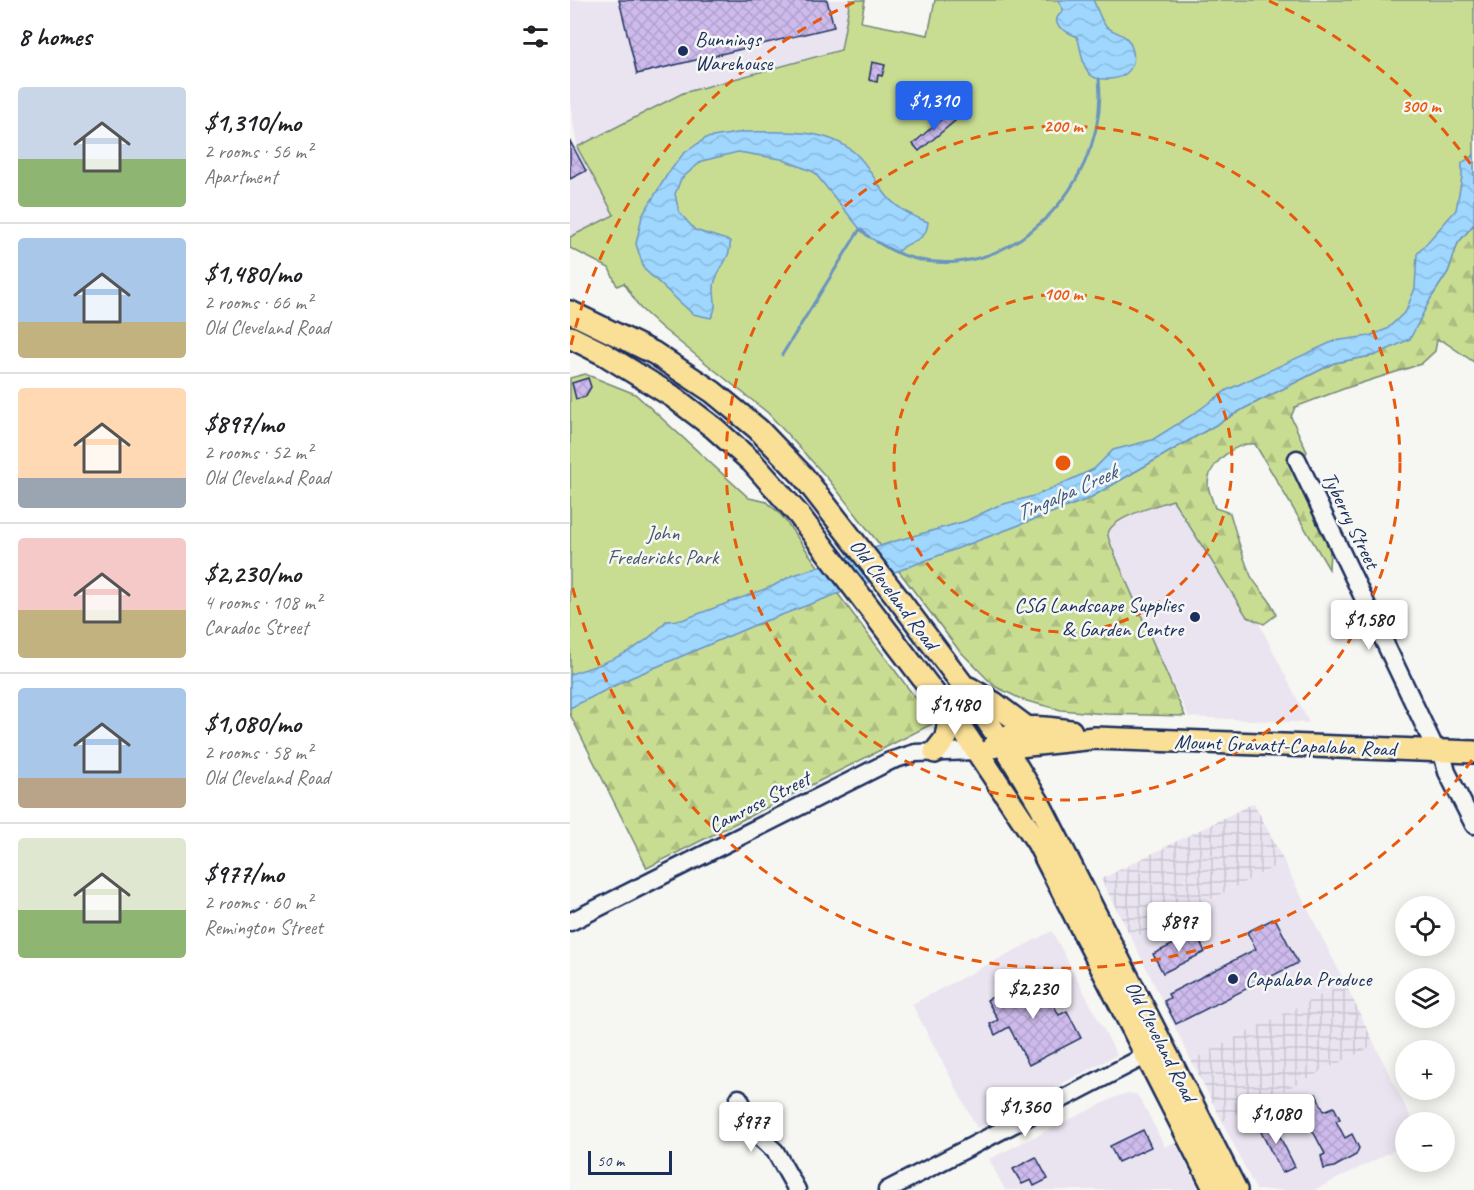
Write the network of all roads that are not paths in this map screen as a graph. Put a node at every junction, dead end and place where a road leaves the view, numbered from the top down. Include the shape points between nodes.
1 (570, 312) edge
2 (570, 337) edge
3 (1297, 459) dead end
4 (963, 685) junction
5 (950, 714) junction
6 (1026, 727) junction
7 (1095, 738) junction
8 (1065, 741) junction
9 (1003, 744) junction
10 (1436, 750) junction
11 (977, 751) junction
12 (935, 752) junction
13 (1474, 752) edge
14 (1028, 784) junction
15 (1474, 825) edge
16 (570, 922) edge
17 (1147, 1055) junction
18 (739, 1098) dead end
19 (797, 1190) edge
20 (887, 1190) edge
21 (1215, 1190) edge
22 (1236, 1190) edge

1 - 4 main road, Old Cleveland Road via 639,344 713,392 758,429 816,492
2 - 5 main road, Old Cleveland Road via 672,396 752,462 798,514
3 - 10 street, Tyberry Street
4 - 6 main road
4 - 9 main road, Old Cleveland Road
5 - 11 main road, Old Cleveland Road
5 - 12 main road via 946,738
6 - 7 main road, Mount Gravatt-Capalaba Road via 1081,732
6 - 9 main road, Mount Gravatt-Capalaba Road
7 - 8 main road, Mount Gravatt-Capalaba Road
7 - 10 main road, Mount Gravatt-Capalaba Road
8 - 9 main road, Mount Gravatt-Capalaba Road
8 - 14 main road via 1038,752 1031,763
9 - 11 main road, Mount Gravatt-Capalaba Road
9 - 14 main road, Old Cleveland Road
10 - 13 main road, Mount Gravatt-Capalaba Road
10 - 15 street, Tyberry Street via 1443,757
11 - 12 street, Camrose Street
11 - 17 main road, Old Cleveland Road via 1038,843
12 - 16 street, Camrose Street via 909,754 890,762
14 - 22 main road, Old Cleveland Road
17 - 20 street
17 - 21 main road, Old Cleveland Road
18 - 19 street via 758,1136 775,1151

